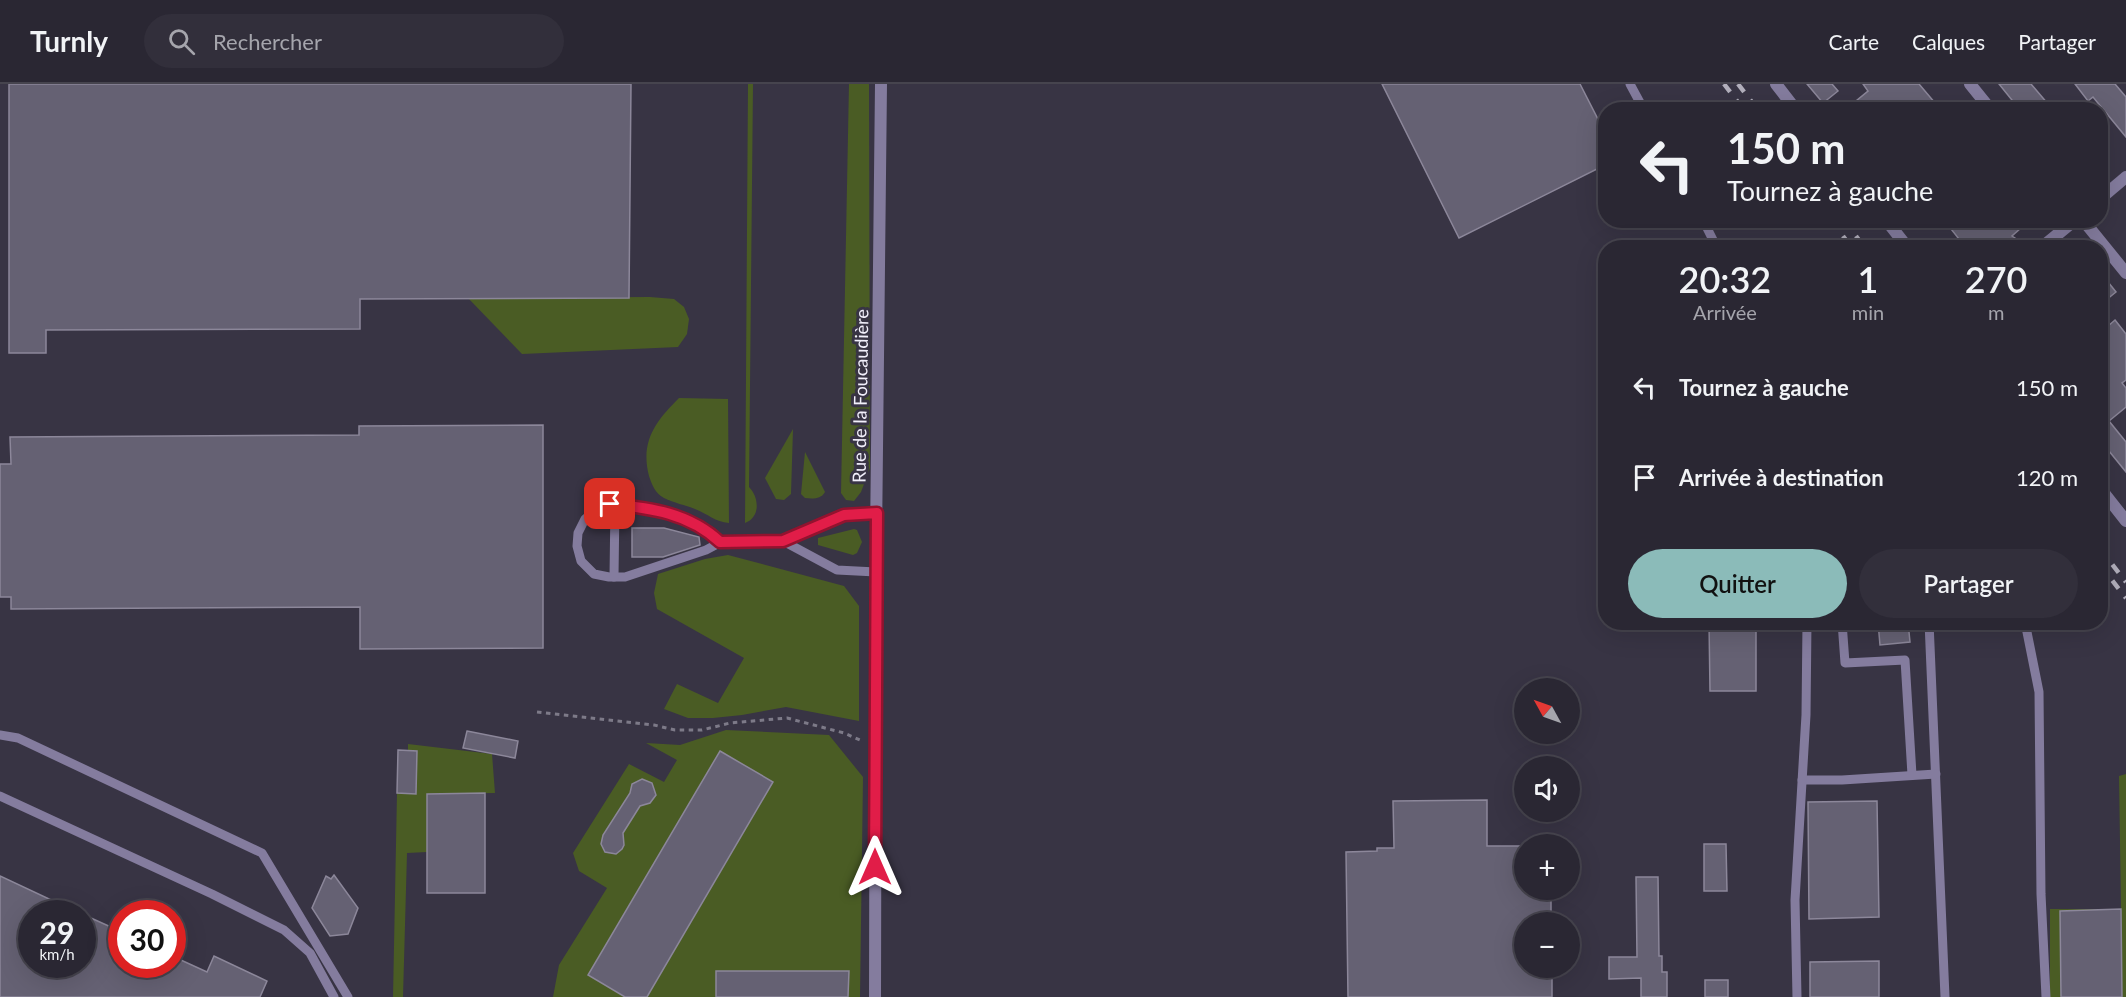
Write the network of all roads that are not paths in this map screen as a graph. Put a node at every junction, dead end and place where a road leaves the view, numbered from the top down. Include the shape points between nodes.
1 (881, 84) edge
2 (1630, 84) edge
3 (1776, 84) edge
4 (1970, 84) edge
5 (1640, 102) edge
6 (1790, 102) edge
7 (1985, 102) edge
8 (2126, 177) edge
9 (2108, 192) edge
10 (1892, 228) edge
11 (2065, 228) edge
12 (2089, 228) edge
13 (1902, 240) edge
14 (2051, 240) edge
15 (2099, 240) edge
16 (2108, 251) edge
17 (2126, 273) edge
18 (2108, 498) edge
19 (615, 504) junction
20 (877, 513) junction
21 (2126, 521) edge
22 (783, 541) junction
23 (720, 542) junction
24 (876, 572) junction
25 (615, 577) junction
26 (1807, 630) edge
27 (1843, 630) edge
28 (1929, 630) edge
29 (2027, 630) edge
30 (0, 735) edge
31 (1936, 774) junction
32 (1912, 775) junction
33 (1802, 780) junction
34 (0, 796) edge
35 (334, 997) edge
36 (348, 997) edge
37 (875, 997) edge
38 (1797, 997) edge
39 (1945, 997) edge
40 (2046, 997) edge

1 - 20 street, Rue de la Foucaudière
2 - 5 lane
3 - 6 street
4 - 7 street
8 - 9 street
10 - 13 street
11 - 14 street
12 - 15 street
16 - 17 street
18 - 21 street
19 - 23 lane via 682,518 706,529
19 - 25 lane
19 - 25 lane via 596,510 585,519 577,546 581,561 594,574
20 - 22 lane via 844,515
20 - 24 street, Rue de la Foucaudière
22 - 23 lane
22 - 24 lane via 837,570
23 - 25 lane via 683,559
24 - 37 street, Rue de la Foucaudière
26 - 33 lane
27 - 32 lane via 1845,663 1905,660
28 - 31 lane
29 - 40 lane via 2039,692 2040,894
30 - 36 lane via 18,738 262,853
31 - 32 lane
31 - 39 lane
32 - 33 lane
33 - 38 lane via 1795,900
34 - 35 lane via 284,930 310,953

